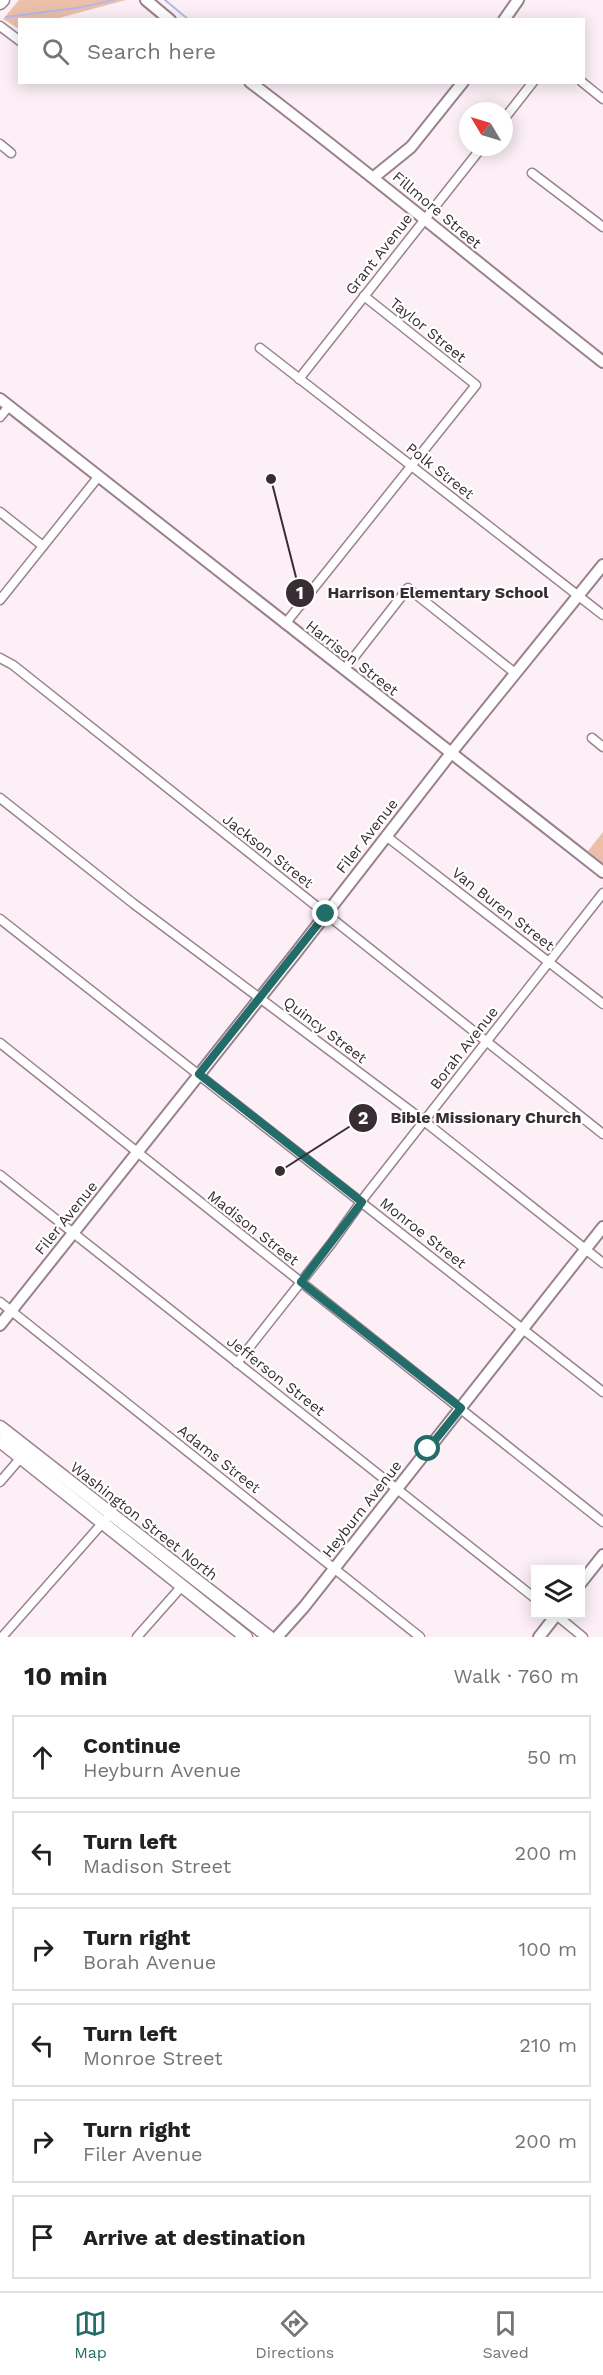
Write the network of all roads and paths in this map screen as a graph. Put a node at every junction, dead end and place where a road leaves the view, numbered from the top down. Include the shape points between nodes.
1 (146, 0) edge
2 (518, 0) edge
3 (168, 18) edge
4 (505, 18) edge
5 (0, 26) edge
6 (18, 40) edge
7 (253, 84) edge
8 (461, 84) edge
9 (531, 84) edge
10 (584, 84) edge
11 (603, 99) edge
12 (513, 108) edge
13 (0, 144) edge
14 (11, 153) dead end
15 (475, 156) edge
16 (532, 173) dead end
17 (374, 177) junction
18 (424, 219) junction
19 (603, 228) edge
20 (364, 296) junction
21 (260, 348) dead end
22 (603, 362) edge
23 (298, 379) junction
24 (5, 402) edge
25 (0, 417) edge
26 (412, 466) junction
27 (99, 476) junction
28 (0, 512) edge
29 (43, 546) junction
30 (603, 565) edge
31 (578, 595) junction
32 (0, 600) edge
33 (603, 615) edge
34 (285, 624) junction
35 (0, 658) edge
36 (344, 670) junction
37 (515, 673) junction
38 (592, 738) dead end
39 (603, 747) edge
40 (451, 754) junction
41 (0, 798) edge
42 (386, 836) junction
43 (603, 872) edge
44 (603, 893) edge
45 (326, 914) junction
46 (0, 918) edge
47 (548, 962) junction
48 (259, 997) junction
49 (603, 1004) edge
50 (486, 1042) junction
51 (0, 1043) edge
52 (199, 1074) junction
53 (424, 1121) junction
54 (603, 1134) edge
55 (136, 1152) junction
56 (0, 1175) edge
57 (362, 1202) junction
58 (603, 1227) edge
59 (74, 1233) junction
60 (586, 1249) junction
61 (603, 1263) edge
62 (301, 1282) junction
63 (0, 1302) edge
64 (11, 1311) junction
65 (0, 1325) edge
66 (524, 1330) junction
67 (237, 1363) junction
68 (603, 1392) edge
69 (461, 1408) junction
70 (0, 1427) edge
71 (0, 1441) edge
72 (25, 1454) junction
73 (0, 1482) edge
74 (397, 1488) junction
75 (106, 1519) junction
76 (603, 1522) edge
77 (603, 1555) edge
78 (335, 1568) junction
79 (585, 1578) edge
80 (182, 1586) junction
81 (531, 1595) edge
82 (553, 1619) edge
83 (561, 1619) edge
84 (2, 1637) edge
85 (137, 1637) edge
86 (246, 1637) edge
87 (270, 1637) edge
88 (277, 1637) edge
89 (420, 1637) edge
90 (539, 1637) edge
91 (583, 1637) edge

1 - 3 street
2 - 4 street
5 - 6 street
7 - 17 street, Fillmore Street
8 - 17 street via 411,147
9 - 12 street
10 - 11 street
13 - 14 street
15 - 18 street, Grant Avenue
16 - 19 street
17 - 18 street, Fillmore Street
18 - 20 street, Grant Avenue
18 - 22 street, Fillmore Street
20 - 23 street, Grant Avenue
20 - 26 street, Taylor Street via 476,385
21 - 23 street, Polk Street
23 - 26 street, Polk Street
24 - 25 street
24 - 27 street, Harrison Street
26 - 31 street, Polk Street
26 - 34 street
27 - 29 street
27 - 34 street, Harrison Street
28 - 29 street
29 - 32 street
30 - 31 street, Filer Avenue
31 - 33 street, Polk Street
31 - 37 street, Filer Avenue
34 - 36 street, Harrison Street
35 - 45 street, Jackson Street
36 - 37 street via 408,588
36 - 40 street, Harrison Street
37 - 40 street, Filer Avenue
38 - 39 street
40 - 42 street, Filer Avenue
40 - 43 street, Harrison Street
41 - 48 street, Quincy Street
42 - 45 street, Filer Avenue
42 - 47 street, Van Buren Street
44 - 47 street, Borah Avenue
45 - 48 street, Filer Avenue
45 - 50 street, Jackson Street
46 - 52 street, Monroe Street
47 - 49 street, Van Buren Street
47 - 50 street, Borah Avenue
48 - 52 street, Filer Avenue
48 - 53 street, Quincy Street
50 - 53 street, Borah Avenue
50 - 54 street, Jackson Street
51 - 55 street, Madison Street
52 - 55 street, Filer Avenue
52 - 57 street, Monroe Street
53 - 57 street, Borah Avenue
53 - 60 street, Quincy Street
55 - 59 street, Filer Avenue
55 - 62 street, Madison Street
56 - 59 street, Jefferson Street
57 - 62 street, Borah Avenue
57 - 66 street, Monroe Street
58 - 60 street, Heyburn Avenue
59 - 64 street, Filer Avenue
59 - 67 street, Jefferson Street
60 - 61 street, Quincy Street
60 - 66 street, Heyburn Avenue
62 - 67 street, Borah Avenue
62 - 69 street, Madison Street
63 - 64 street, Adams Street
64 - 65 street, Filer Avenue
64 - 78 street, Adams Street
66 - 68 street, Monroe Street
66 - 69 street, Heyburn Avenue
67 - 74 street, Jefferson Street
69 - 74 street, Heyburn Avenue
69 - 76 street, Madison Street
70 - 72 main road, Washington Street North
71 - 72 main road, Washington Street North
72 - 73 street
72 - 75 main road, Washington Street North
74 - 78 street, Heyburn Avenue
74 - 81 street, Jefferson Street
75 - 80 main road, Washington Street North
75 - 84 street
75 - 87 main road, Washington Street North
77 - 79 street
78 - 88 street, Heyburn Avenue
78 - 89 street, Adams Street
80 - 85 street
80 - 86 main road, Washington Street North
82 - 90 street
83 - 91 street

